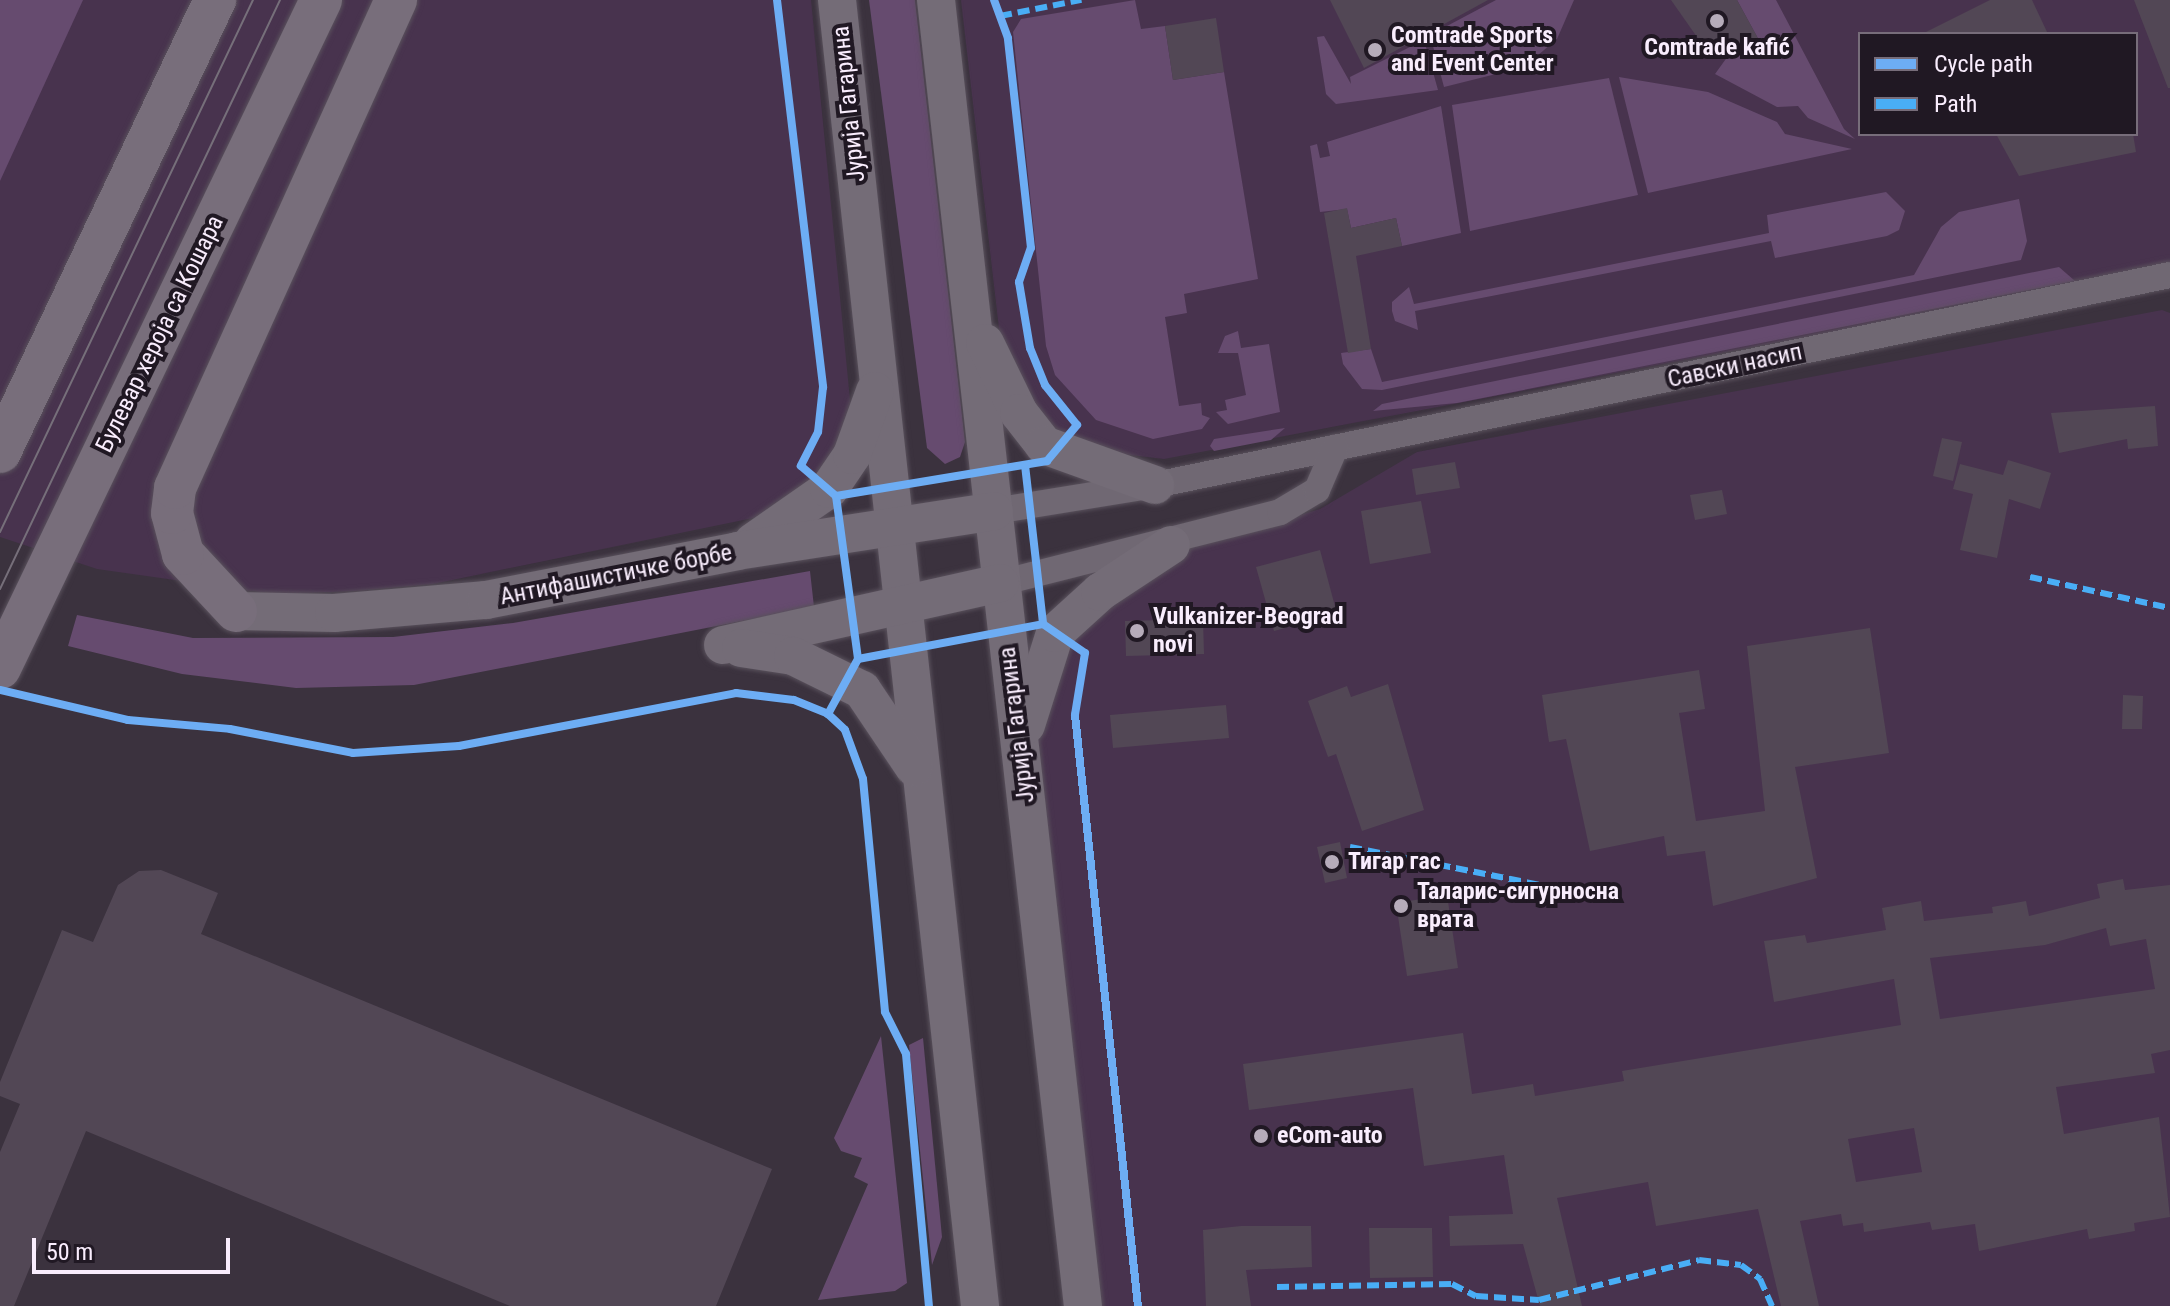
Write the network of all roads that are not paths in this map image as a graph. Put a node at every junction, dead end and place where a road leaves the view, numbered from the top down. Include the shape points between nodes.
1 (215, 0) edge
2 (321, 0) edge
3 (396, 0) edge
4 (837, 0) edge
5 (936, 0) edge
6 (2170, 275) edge
7 (2135, 283) junction
8 (2170, 287) edge
9 (971, 312) junction
10 (879, 381) junction
11 (1335, 448) junction
12 (0, 452) edge
13 (1155, 485) junction
14 (994, 511) junction
15 (894, 526) junction
16 (1171, 545) junction
17 (737, 551) junction
18 (1000, 583) junction
19 (901, 605) junction
20 (236, 611) joint
21 (0, 668) edge
22 (1020, 751) junction
23 (922, 784) junction
24 (980, 1306) edge
25 (1083, 1306) edge

1 - 12 main road
2 - 21 main road, Булевар хероја са Кошара
3 - 20 main road via 183,467 172,513 183,554
4 - 10 main road, Јурија Гагарина
5 - 9 main road, Јурија Гагарина
6 - 7 street, Савски насип
7 - 8 street, Савски насип
7 - 11 street, Савски насип
9 - 13 main road via 1019,413 1044,445
9 - 14 main road, Јурија Гагарина
10 - 15 main road, Јурија Гагарина
10 - 17 main road via 852,455 829,489
11 - 13 street, Савски насип
11 - 16 street via 1324,479 1297,505
13 - 14 street, Савски насип
14 - 15 main road, Антифашистичке борбе
14 - 18 main road, Јурија Гагарина
15 - 17 main road, Антифашистичке борбе
15 - 19 main road, Јурија Гагарина
16 - 18 street
16 - 22 main road via 1100,592 1055,633 1038,671
17 - 20 main road, Антифашистичке борбе via 517,596 385,611
18 - 19 main road
18 - 22 main road, Јурија Гагарина
19 - 23 main road, Јурија Гагарина
19 - 23 main road via 723,645 793,656 862,690 898,737
22 - 25 main road, Јурија Гагарина
23 - 24 main road, Јурија Гагарина

